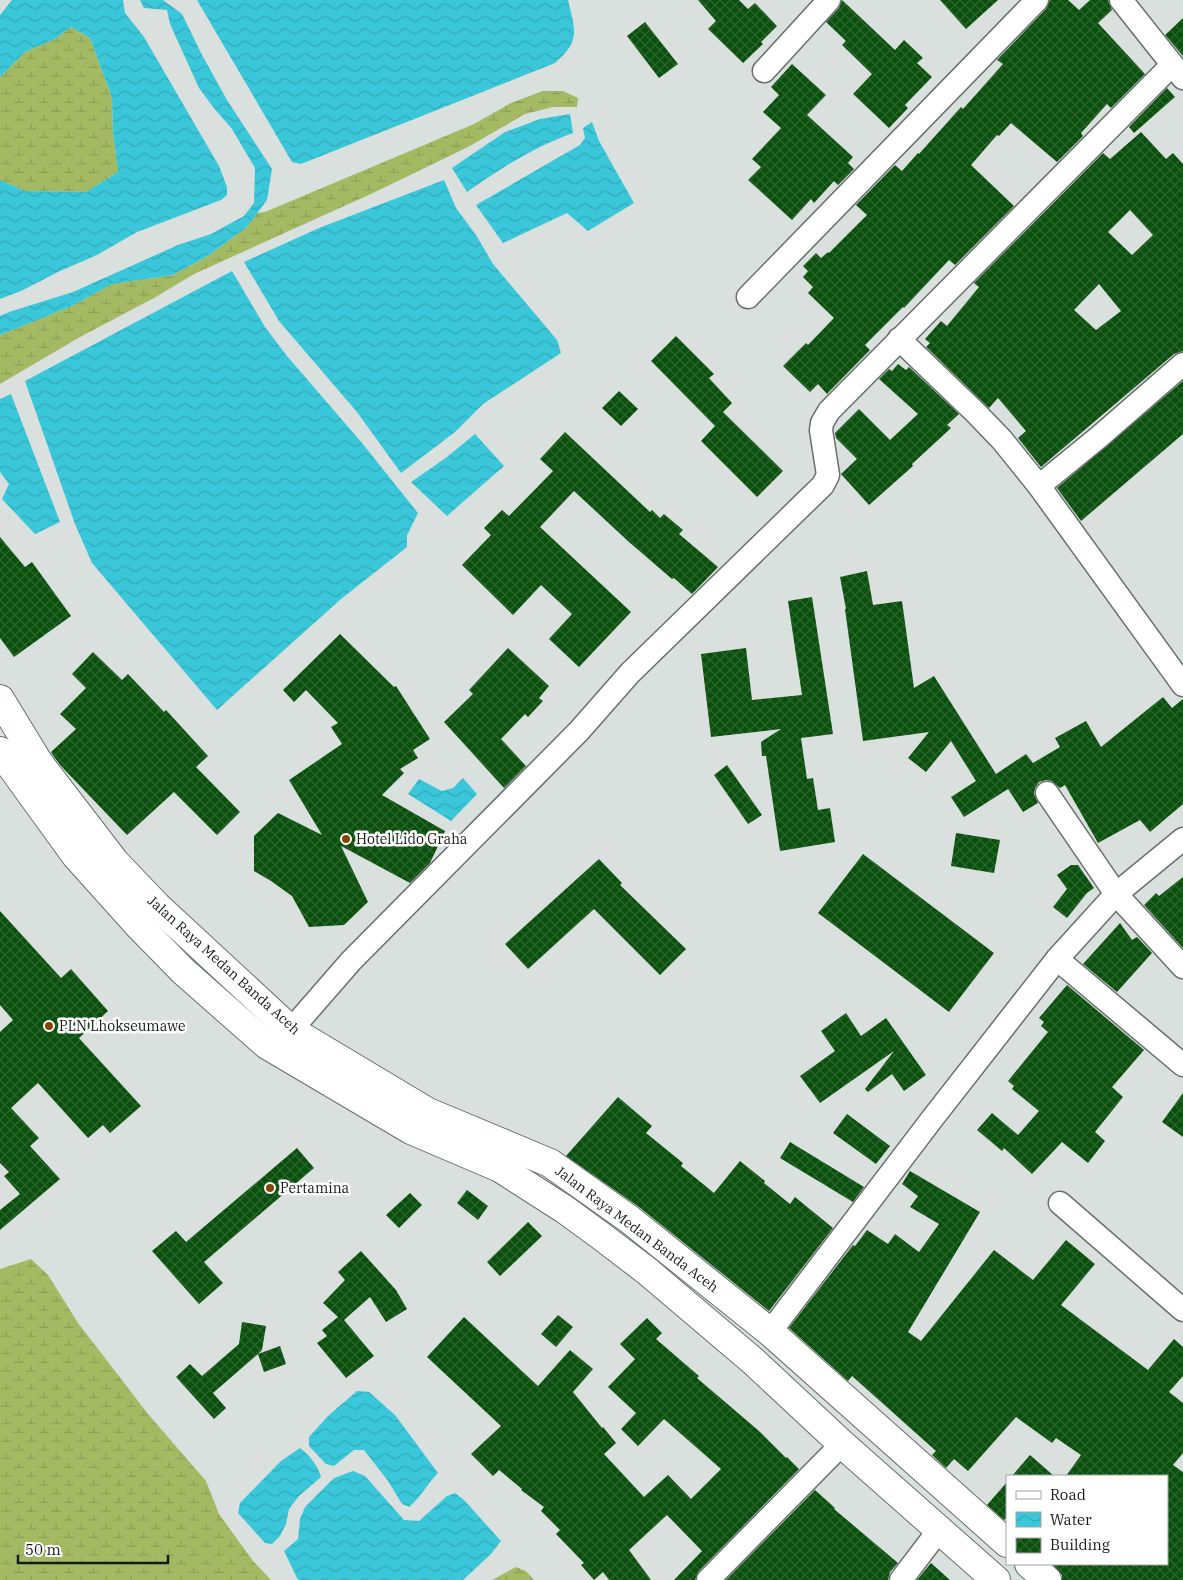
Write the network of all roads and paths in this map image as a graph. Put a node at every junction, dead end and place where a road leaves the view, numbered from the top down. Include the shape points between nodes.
1 (829, 0) edge
2 (1037, 0) edge
3 (1121, 0) edge
4 (764, 71) dead end
5 (1178, 72) edge
6 (748, 297) dead end
7 (899, 339) junction
8 (1183, 364) edge
9 (1039, 486) junction
10 (1183, 685) edge
11 (0, 699) edge
12 (0, 751) edge
13 (1047, 792) dead end
14 (1183, 840) edge
15 (1116, 894) junction
16 (1057, 959) junction
17 (1183, 967) edge
18 (290, 1030) junction
19 (1183, 1065) edge
20 (1060, 1203) dead end
21 (1183, 1310) edge
22 (770, 1332) junction
23 (842, 1444) junction
24 (939, 1530) junction
25 (1006, 1542) edge
26 (1030, 1565) edge
27 (708, 1580) edge
28 (901, 1580) edge
29 (996, 1580) edge
30 (1047, 1580) edge

1 - 4 street
2 - 6 street
3 - 5 street
5 - 7 street
7 - 9 street via 1002,440
7 - 18 street via 829,411 822,423 828,475 824,485 630,673 351,961
8 - 9 street
9 - 10 street
11 - 18 highway, Jalan Raya Medan Banda Aceh via 39,763 115,862 157,906
12 - 23 highway, Jalan Raya Medan Banda Aceh via 76,856 183,970 267,1044 411,1130 500,1168 564,1209 654,1277 753,1361
13 - 15 street
14 - 15 street
15 - 16 street
15 - 17 street
16 - 19 street
16 - 22 street
18 - 22 highway, Jalan Raya Medan Banda Aceh via 428,1112 550,1162 629,1219
20 - 21 street
22 - 25 highway, Jalan Raya Medan Banda Aceh
23 - 24 highway, Jalan Raya Medan Banda Aceh
23 - 27 street
24 - 28 street
24 - 29 highway, Jalan Raya Medan Banda Aceh
26 - 30 highway

